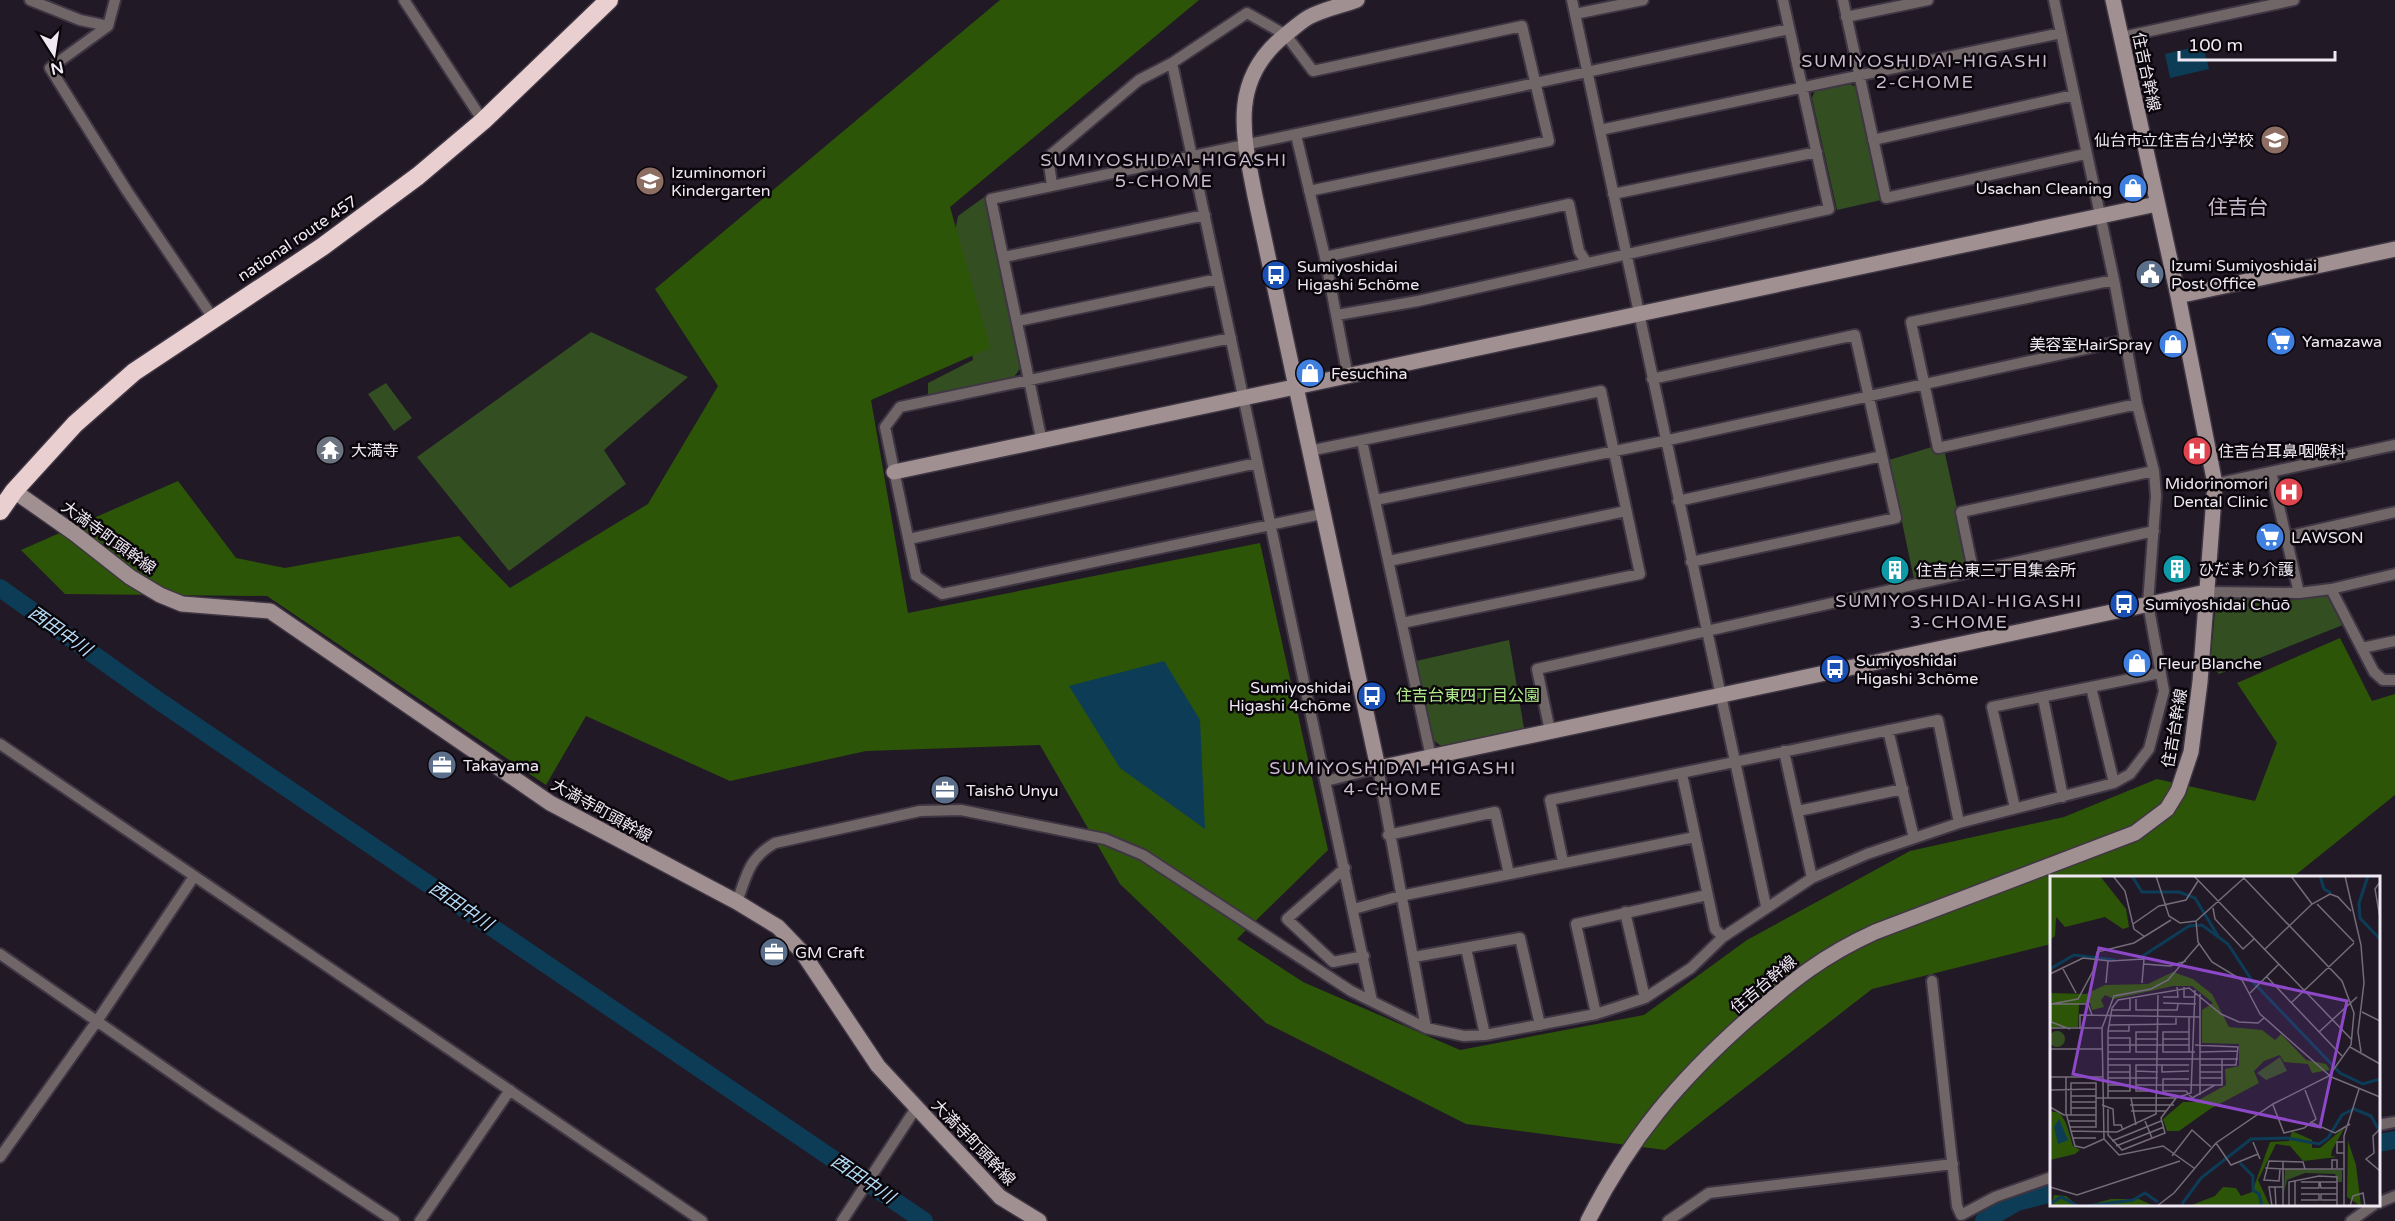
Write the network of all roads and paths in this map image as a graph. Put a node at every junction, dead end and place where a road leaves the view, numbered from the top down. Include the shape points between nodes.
1 (30, 0) edge
2 (115, 0) edge
3 (404, 0) edge
4 (609, 0) edge
5 (1357, 0) edge
6 (1572, 0) edge
7 (1643, 0) edge
8 (1783, 0) edge
9 (1843, 0) edge
10 (1928, 0) edge
11 (2054, 0) edge
12 (2113, 0) edge
13 (2294, 0) edge
14 (1575, 14) junction
15 (1846, 17) junction
16 (108, 26) junction
17 (1789, 30) junction
18 (2061, 33) junction
19 (1286, 35) junction
20 (2122, 37) junction
21 (1172, 63) junction
22 (1587, 72) junction
23 (1858, 75) junction
24 (1537, 83) junction
25 (1803, 89) junction
26 (2074, 95) junction
27 (483, 121) junction
28 (1600, 130) junction
29 (1296, 135) junction
30 (1872, 140) junction
31 (1245, 145) junction
32 (1817, 152) junction
33 (2085, 154) junction
34 (1193, 155) junction
35 (1052, 185) junction
36 (1309, 191) junction
37 (1613, 194) junction
38 (2157, 204) junction
39 (1205, 215) junction
40 (2099, 216) junction
41 (2395, 249) edge
42 (1626, 254) junction
43 (1004, 257) junction
44 (1325, 257) junction
45 (1587, 263) junction
46 (1218, 279) junction
47 (2114, 280) junction
48 (2178, 296) junction
49 (1337, 315) junction
50 (1638, 315) junction
51 (213, 318) junction
52 (1018, 321) junction
53 (1231, 338) junction
54 (2126, 340) junction
55 (1348, 376) junction
56 (1652, 379) junction
57 (1029, 380) junction
58 (1922, 384) junction
59 (1295, 387) junction
60 (1868, 395) junction
61 (1244, 399) junction
62 (2137, 404) junction
63 (1362, 441) junction
64 (1664, 441) junction
65 (1042, 442) junction
66 (2395, 445) edge
67 (1309, 451) junction
68 (1613, 451) junction
69 (1882, 456) junction
70 (1257, 463) junction
71 (2154, 471) junction
72 (894, 472) junction
73 (2271, 472) junction
74 (2214, 484) junction
75 (7, 488) edge
76 (1376, 500) junction
77 (1677, 501) junction
78 (0, 511) edge
79 (1626, 511) junction
80 (2395, 512) edge
81 (1322, 514) junction
82 (1270, 524) junction
83 (2154, 531) junction
84 (2286, 537) junction
85 (909, 539) junction
86 (1389, 561) junction
87 (1691, 562) junction
88 (1973, 570) junction
89 (2395, 574) edge
90 (2331, 589) junction
91 (2206, 592) junction
92 (2299, 592) junction
93 (2148, 604) junction
94 (1402, 623) junction
95 (1706, 630) junction
96 (2395, 641) edge
97 (2362, 648) junction
98 (2160, 673) junction
99 (2395, 680) edge
100 (2091, 687) junction
101 (1720, 693) junction
102 (2043, 698) junction
103 (1888, 730) junction
104 (1550, 731) junction
105 (0, 744) edge
106 (1784, 751) junction
107 (1431, 757) junction
108 (1734, 762) junction
109 (1378, 768) junction
110 (1682, 774) junction
111 (1326, 781) junction
112 (2114, 783) junction
113 (1903, 789) junction
114 (2062, 797) junction
115 (2015, 808) junction
116 (1798, 811) junction
117 (1959, 823) junction
118 (1388, 835) junction
119 (1695, 837) junction
120 (1914, 838) junction
121 (1563, 862) junction
122 (1345, 867) junction
123 (1509, 874) junction
124 (193, 878) junction
125 (1812, 878) junction
126 (1707, 895) junction
127 (1400, 896) junction
128 (737, 902) junction
129 (1766, 906) junction
130 (1354, 909) junction
131 (1625, 912) junction
132 (1723, 937) junction
133 (1466, 948) junction
134 (0, 954) edge
135 (1364, 956) junction
136 (1414, 957) junction
137 (1932, 981) dead end
138 (1645, 998) junction
139 (1372, 1001) junction
140 (1596, 1014) junction
141 (97, 1021) junction
142 (1540, 1025) junction
143 (1426, 1028) junction
144 (1485, 1035) junction
145 (510, 1090) junction
146 (916, 1108) junction
147 (2395, 1122) edge
148 (2380, 1125) edge
149 (0, 1157) edge
150 (1953, 1164) junction
151 (2050, 1178) edge
152 (2395, 1196) edge
153 (2380, 1203) edge
154 (2374, 1206) edge
155 (394, 1221) edge
156 (420, 1221) edge
157 (702, 1221) edge
158 (842, 1221) edge
159 (1039, 1221) edge
160 (1588, 1221) edge
161 (1668, 1221) edge
162 (2351, 1221) edge

1 - 16 street via 80,20
2 - 16 street
3 - 27 street
4 - 27 highway, national route 457
5 - 19 street via 1308,17
6 - 14 street
7 - 14 street
8 - 17 street
9 - 15 street
10 - 15 street
11 - 18 street
12 - 20 street, 住吉台幹線
13 - 20 street
14 - 22 street
15 - 23 street
16 - 51 street via 50,68
17 - 22 street
17 - 25 street
18 - 23 street
18 - 26 street
19 - 21 street via 1247,13
19 - 24 street via 1313,71 1522,26
19 - 31 street via 1268,50 1250,78 1245,96
20 - 38 street, 住吉台幹線
21 - 34 street
21 - 35 street via 1139,80 1048,157
22 - 24 street
22 - 28 street
23 - 25 street
23 - 30 street
24 - 29 street
24 - 36 street via 1549,141
25 - 28 street
25 - 32 street
26 - 30 street
26 - 33 street
27 - 51 highway, national route 457 via 418,176 322,247
28 - 37 street
29 - 31 street
29 - 36 street
30 - 33 street via 1886,198
31 - 34 street
31 - 59 street
32 - 37 street
32 - 42 street via 1828,209
33 - 40 street
34 - 35 street
34 - 39 street
35 - 43 street via 991,199
36 - 44 street
37 - 42 street
38 - 40 street
38 - 48 street, 住吉台幹線
39 - 43 street
39 - 46 street
40 - 47 street
40 - 50 street
41 - 48 street
42 - 45 street
42 - 50 street
43 - 52 street
44 - 45 street via 1569,204 1579,251
44 - 49 street
45 - 49 street
46 - 52 street
46 - 53 street
47 - 54 street
47 - 58 street via 1911,322
48 - 74 street, 住吉台幹線
49 - 55 street
50 - 55 street
50 - 56 street
51 - 75 highway, national route 457 via 134,372
52 - 57 street
53 - 57 street
53 - 61 street
54 - 58 street
54 - 62 street
55 - 59 street
56 - 60 street via 1855,335
56 - 64 street
57 - 65 street
57 - 72 street via 900,406 885,427
58 - 60 street
58 - 62 street via 1938,447
59 - 61 street
59 - 67 street
60 - 64 street
60 - 69 street
61 - 65 street
61 - 70 street
62 - 71 street
63 - 67 street
63 - 68 street via 1601,391
63 - 76 street
64 - 68 street
64 - 77 street
65 - 72 street
66 - 73 street
67 - 81 street
68 - 76 street
68 - 79 street
69 - 77 street
69 - 87 street via 1896,518
70 - 82 street
70 - 85 street
71 - 83 street
71 - 88 street via 1961,512
72 - 85 street
73 - 74 street
73 - 84 street
74 - 91 street, 住吉台幹線
75 - 78 highway, national route 457
75 - 128 street, 大満寺町頭幹線 via 160,596 182,604 270,611 550,803
76 - 86 street
77 - 87 street
79 - 86 street
79 - 94 street via 1640,574
80 - 84 street
81 - 82 street
81 - 109 street
82 - 85 street via 942,594 916,576
82 - 111 street
83 - 88 street
83 - 93 street
84 - 92 street
86 - 94 street
87 - 95 street
88 - 95 street
89 - 90 street
90 - 92 street
90 - 97 street
91 - 92 street
91 - 93 street
91 - 160 street, 住吉台幹線 via 2195,729 2186,773 2167,809 2135,833 1875,932 1835,950 1801,974 1695,1066 1652,1115
93 - 98 street
93 - 101 street
94 - 107 street
95 - 101 street
95 - 104 street via 1537,669
96 - 97 street
97 - 99 street via 2378,677
98 - 100 street
98 - 112 street via 2163,691 2149,749 2130,774
100 - 102 street
100 - 112 street
101 - 104 street
101 - 108 street
102 - 114 street
102 - 115 street via 1992,706
103 - 106 street
103 - 113 street
103 - 117 street via 1938,720
104 - 107 street
105 - 124 street
106 - 108 street
106 - 116 street
107 - 109 street
108 - 110 street
108 - 129 street
109 - 111 street
109 - 118 street
110 - 119 street
110 - 121 street via 1551,800
111 - 122 street
112 - 114 street
113 - 116 street
113 - 120 street
114 - 115 street
115 - 117 street
116 - 125 street
117 - 120 street
118 - 123 street via 1494,812
118 - 127 street
119 - 121 street
119 - 126 street
120 - 125 street
121 - 123 street
122 - 130 street
122 - 135 street via 1287,919 1333,962
123 - 127 street
124 - 141 street
124 - 145 street
125 - 129 street
126 - 131 street
126 - 132 street via 1715,928
127 - 130 street
127 - 136 street
128 - 139 street via 752,860 775,843 920,811 961,810 1105,839 1143,855 1326,976
128 - 146 street, 大満寺町頭幹線 via 789,936 866,1051
129 - 132 street
130 - 135 street
131 - 138 street
131 - 140 street via 1576,924
132 - 138 street via 1690,968
133 - 136 street
133 - 142 street via 1520,938
133 - 144 street
134 - 141 street
135 - 139 street
136 - 143 street
137 - 150 street
138 - 140 street
139 - 143 street
140 - 142 street
141 - 149 street
141 - 155 street
142 - 144 street
143 - 144 street via 1464,1036
145 - 156 street
145 - 157 street
146 - 158 street
146 - 159 street, 大満寺町頭幹線 via 1000,1197
147 - 148 street
150 - 151 street via 1961,1215 1995,1197
150 - 161 street via 1709,1193
152 - 153 street
154 - 162 street

